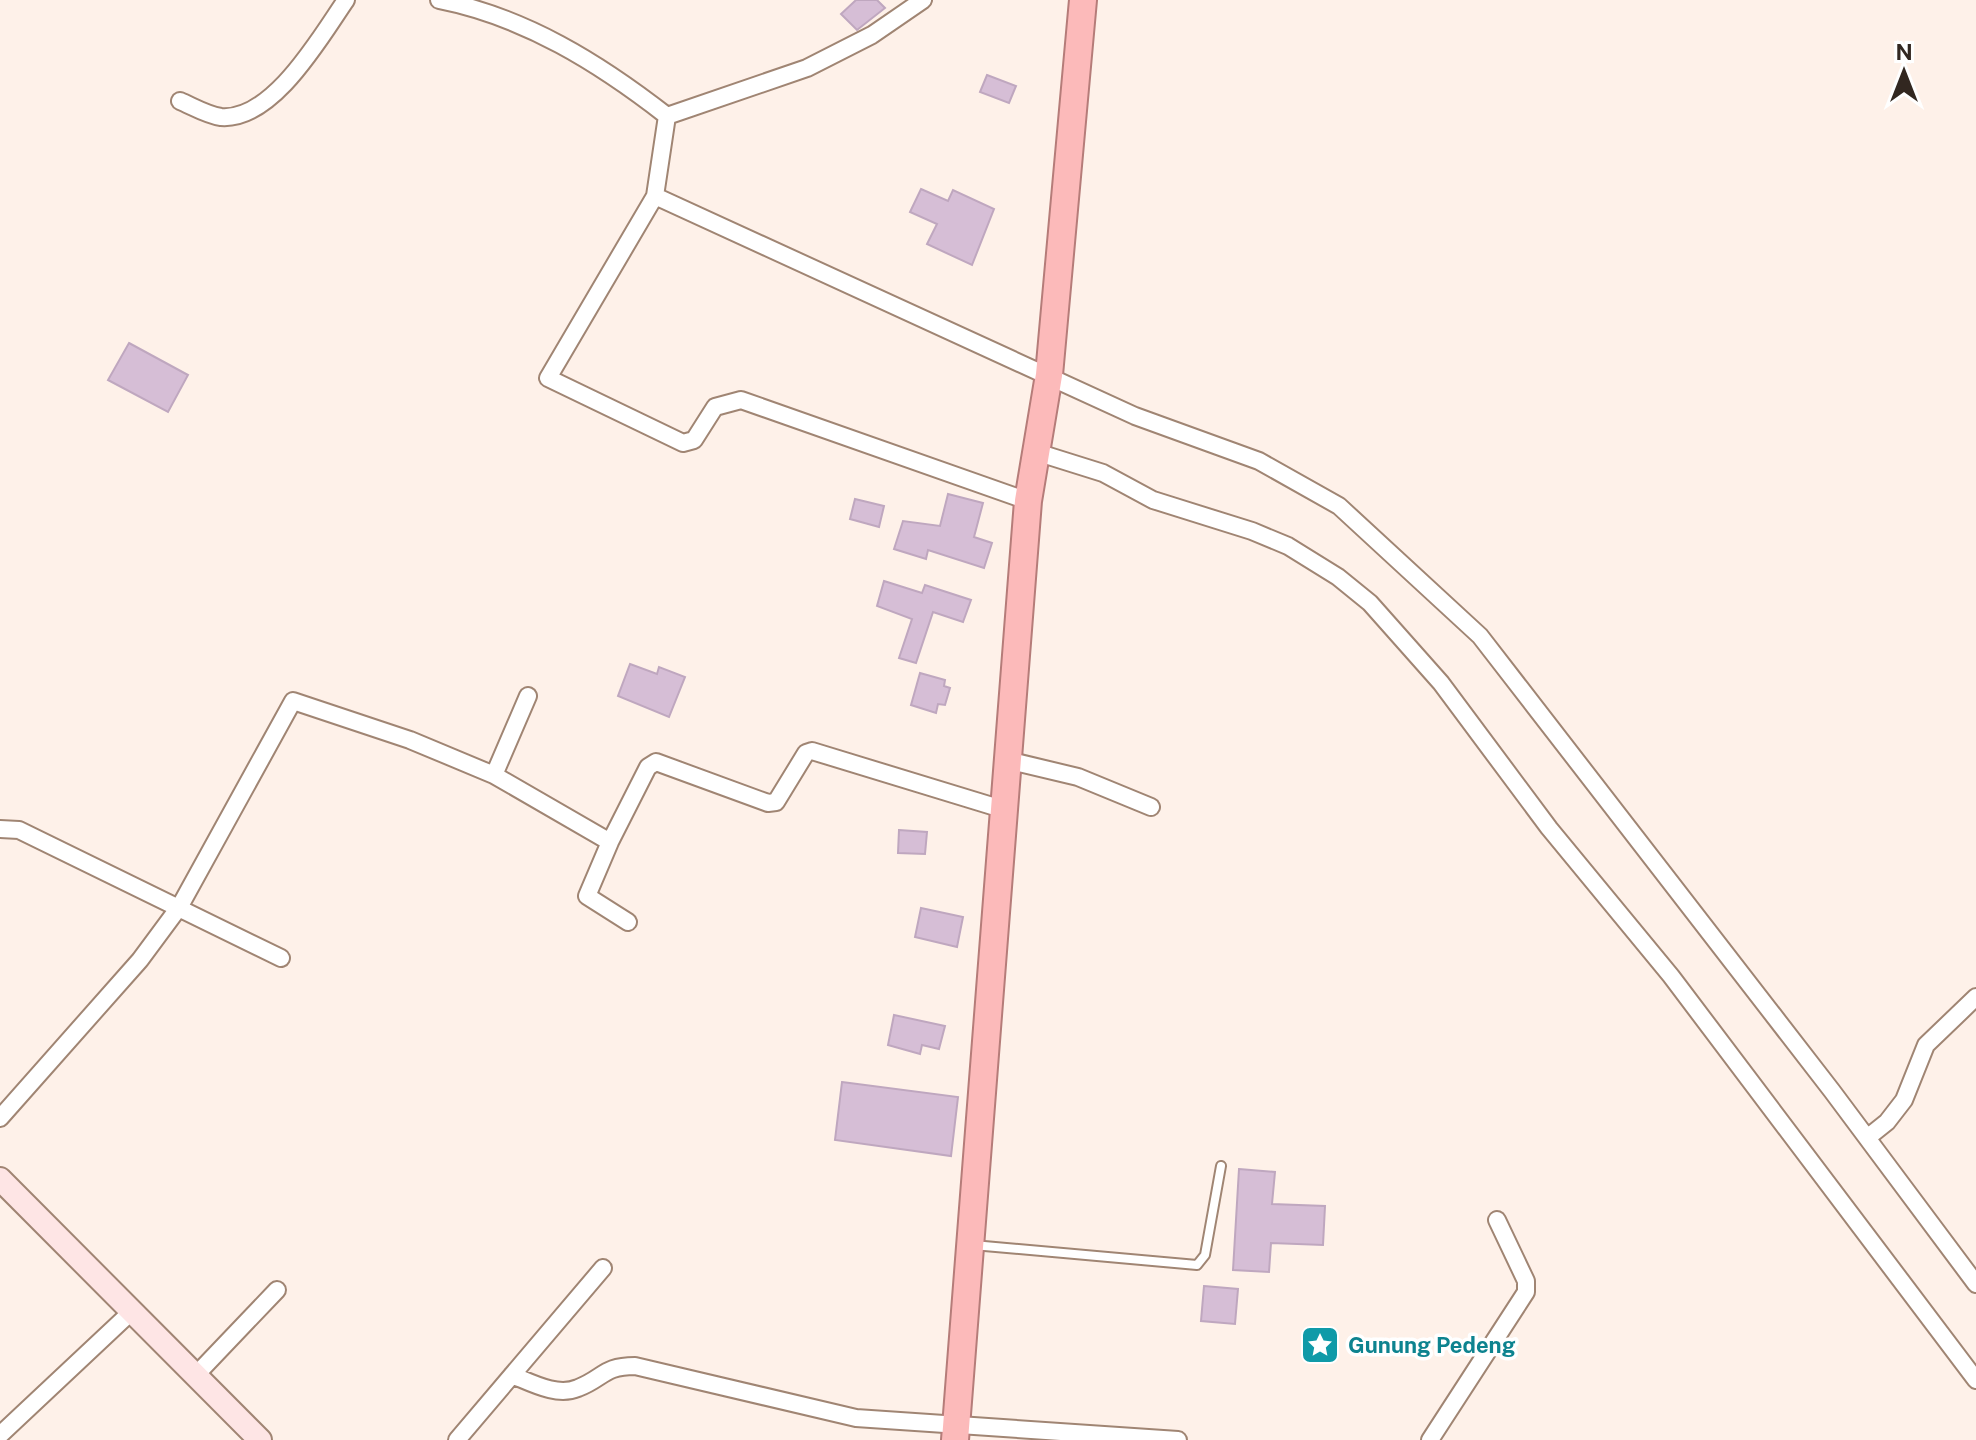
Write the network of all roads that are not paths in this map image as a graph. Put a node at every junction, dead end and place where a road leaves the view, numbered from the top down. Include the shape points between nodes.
1 (346, 0) edge
2 (439, 0) edge
3 (923, 0) edge
4 (1083, 0) edge
5 (180, 101) dead end
6 (667, 116) junction
7 (655, 196) junction
8 (1049, 375) junction
9 (1036, 452) junction
10 (1028, 501) junction
11 (528, 696) dead end
12 (1007, 760) junction
13 (494, 775) junction
14 (1151, 807) dead end
15 (1002, 809) junction
16 (0, 829) edge
17 (610, 842) junction
18 (180, 906) junction
19 (628, 922) dead end
20 (281, 958) dead end
21 (1976, 997) edge
22 (0, 1118) edge
23 (1867, 1138) junction
24 (1221, 1166) dead end
25 (0, 1179) edge
26 (1497, 1220) dead end
27 (968, 1245) junction
28 (603, 1268) dead end
29 (1976, 1284) edge
30 (277, 1290) dead end
31 (130, 1313) junction
32 (512, 1375) junction
33 (195, 1376) junction
34 (1976, 1380) edge
35 (955, 1432) edge
36 (0, 1435) edge
37 (260, 1440) edge
38 (457, 1440) edge
39 (1178, 1440) edge
40 (1430, 1440) edge

1 - 5 street via 292,76 248,111 223,117
2 - 6 street via 481,8 524,27 610,72
3 - 6 street via 872,35 807,68
4 - 8 highway
6 - 7 street
7 - 8 street
7 - 10 street via 548,378 683,443 694,440 715,407 741,400
8 - 9 highway
8 - 23 street via 1135,416 1259,461 1339,506 1480,636
9 - 10 highway
9 - 34 street via 1103,473 1153,500 1288,546 1370,603 1441,683 1549,828 1671,976
10 - 12 highway
11 - 13 street
12 - 14 street via 1078,777
12 - 15 highway
13 - 17 street
13 - 18 street via 293,701
15 - 17 street via 812,751 776,802 768,803 656,762 648,767
15 - 27 highway
16 - 18 street via 19,830
17 - 19 street via 587,896
18 - 20 street
18 - 22 street via 140,960
21 - 23 street via 1926,1045 1904,1100
23 - 29 street
24 - 27 lane via 1205,1255 1197,1265
25 - 31 main road
26 - 40 street via 1526,1281 1526,1292
27 - 35 highway
28 - 32 street
30 - 33 street
31 - 33 main road
31 - 36 street
32 - 35 street via 544,1388 570,1391 605,1371 635,1366 856,1418
32 - 38 street
33 - 37 main road
35 - 39 street

